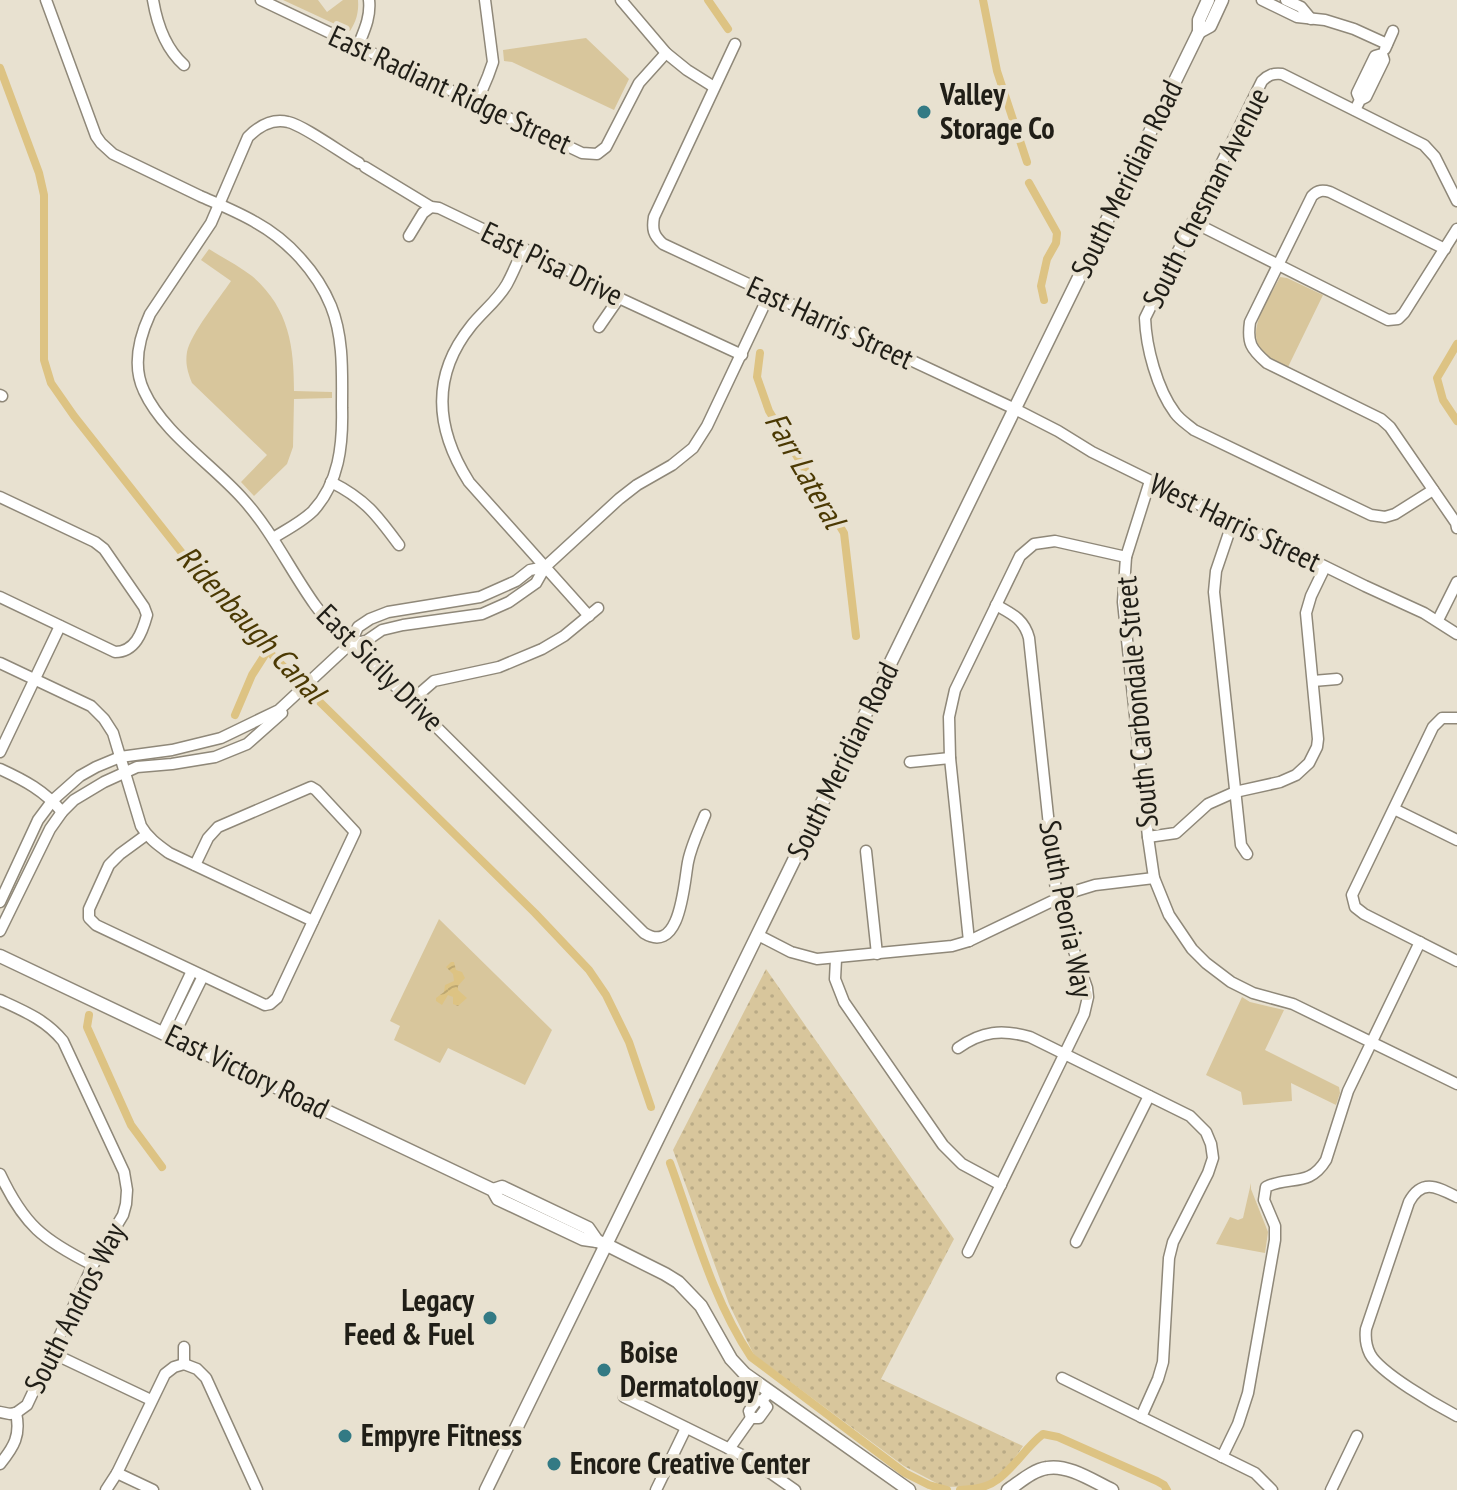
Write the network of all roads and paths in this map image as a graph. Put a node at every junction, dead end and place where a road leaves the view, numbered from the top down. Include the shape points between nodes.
1 (46, 0) edge
2 (153, 0) edge
3 (261, 0) edge
4 (369, 0) edge
5 (485, 0) edge
6 (621, 0) edge
7 (1208, 0) edge
8 (1215, 0) edge
9 (1222, 0) edge
10 (1262, 0) edge
11 (1286, 0) edge
12 (1311, 19) junction
13 (1201, 31) junction
14 (1393, 31) dead end
15 (735, 44) dead end
16 (358, 46) junction
17 (1385, 49) junction
18 (666, 53) junction
19 (184, 65) dead end
20 (714, 87) junction
21 (477, 102) junction
22 (1358, 105) junction
23 (1457, 201) edge
24 (220, 205) junction
25 (431, 207) junction
26 (1193, 222) junction
27 (1457, 229) edge
28 (409, 236) dead end
29 (523, 249) junction
30 (1445, 249) junction
31 (1278, 264) junction
32 (769, 295) junction
33 (619, 298) junction
34 (599, 327) dead end
35 (742, 355) junction
36 (138, 367) joint
37 (1015, 409) junction
38 (1150, 481) junction
39 (331, 482) junction
40 (1433, 490) junction
41 (0, 497) edge
42 (1233, 521) junction
43 (1457, 528) edge
44 (273, 538) junction
45 (399, 545) dead end
46 (1126, 557) junction
47 (545, 567) junction
48 (1325, 567) junction
49 (1457, 582) edge
50 (0, 597) edge
51 (996, 605) junction
52 (598, 608) dead end
53 (589, 616) junction
54 (1438, 620) junction
55 (60, 626) junction
56 (1457, 634) edge
57 (350, 644) junction
58 (0, 663) edge
59 (35, 679) junction
60 (1337, 679) dead end
61 (1313, 681) junction
62 (298, 693) junction
63 (411, 701) junction
64 (1457, 718) edge
65 (0, 752) edge
66 (120, 757) junction
67 (950, 758) junction
68 (910, 762) dead end
69 (0, 769) edge
70 (125, 772) junction
71 (1235, 792) junction
72 (53, 800) junction
73 (1394, 809) junction
74 (62, 812) junction
75 (705, 815) dead end
76 (146, 835) junction
77 (1148, 837) junction
78 (1457, 840) edge
79 (866, 851) dead end
80 (1247, 854) dead end
81 (195, 865) junction
82 (1154, 878) junction
83 (1058, 899) junction
84 (0, 902) edge
85 (313, 921) junction
86 (0, 931) edge
87 (758, 935) junction
88 (969, 941) junction
89 (1420, 942) junction
90 (877, 954) junction
91 (0, 956) edge
92 (836, 959) junction
93 (1457, 961) edge
94 (198, 974) junction
95 (0, 1000) edge
96 (168, 1035) junction
97 (1371, 1043) junction
98 (958, 1048) dead end
99 (1065, 1054) junction
100 (1457, 1084) edge
101 (1149, 1096) junction
102 (0, 1174) edge
103 (1001, 1185) junction
104 (1457, 1197) edge
105 (1076, 1242) dead end
106 (602, 1243) junction
107 (968, 1252) dead end
108 (93, 1265) junction
109 (184, 1347) dead end
110 (52, 1353) junction
111 (184, 1364) junction
112 (1062, 1378) dead end
113 (624, 1397) dead end
114 (766, 1397) junction
115 (151, 1400) junction
116 (0, 1412) edge
117 (16, 1413) junction
118 (1457, 1416) edge
119 (1141, 1417) junction
120 (686, 1428) junction
121 (1357, 1436) dead end
122 (729, 1449) junction
123 (1222, 1457) junction
124 (0, 1464) edge
125 (117, 1473) junction
126 (106, 1490) edge
127 (153, 1490) edge
128 (257, 1490) edge
129 (486, 1490) edge
130 (656, 1490) edge
131 (795, 1490) edge
132 (909, 1490) edge
133 (1008, 1490) edge
134 (1112, 1490) edge
135 (1272, 1490) edge
136 (1331, 1490) edge

1 - 24 street via 101,143 113,154
2 - 19 street via 169,49
3 - 16 street, East Radiant Ridge Street
4 - 16 street
5 - 21 street via 493,62
6 - 18 street
7 - 13 main road, South Meridian Road via 1199,20
8 - 13 main road
9 - 13 main road, South Meridian Road via 1210,26
10 - 12 street
11 - 12 street
12 - 17 street via 1354,29
13 - 37 main road, South Meridian Road
14 - 17 street
15 - 20 street
16 - 21 street, East Radiant Ridge Street
17 - 22 street
18 - 20 street
18 - 21 street, East Radiant Ridge Street via 639,83 612,137 597,154 582,153
20 - 32 street, East Harris Street via 652,228 663,244
22 - 23 street via 1428,148
22 - 26 street, South Chesman Avenue via 1282,74 1266,77
24 - 25 street, East Pisa Drive via 248,137 271,122 288,122
24 - 36 street, East Pisa Drive via 150,314 142,331
24 - 39 street via 283,241 304,262 331,308 342,364 343,428
25 - 28 street
25 - 29 street, East Pisa Drive
26 - 31 street
26 - 40 street, South Chesman Avenue via 1145,318 1164,396 1177,416 1194,430 1371,515 1395,514
27 - 30 street
29 - 33 street, East Pisa Drive
29 - 47 street via 498,298 458,344 446,376 442,418 469,482
30 - 31 street via 1404,313 1388,320
30 - 31 street via 1330,192 1316,192
31 - 40 street via 1250,322 1249,343 1267,363 1381,419
32 - 35 street
32 - 37 street, East Harris Street
33 - 34 street
33 - 35 street, East Pisa Drive
35 - 47 street via 693,448 619,499
36 - 44 street, East Sicily Drive via 142,389 155,410 243,499
37 - 38 street, West Harris Street
37 - 87 main road, South Meridian Road
38 - 42 street, West Harris Street
38 - 46 street, South Carbondale Street
39 - 44 street via 311,512
39 - 45 street via 377,514
40 - 43 street
41 - 55 street via 104,549 147,615 136,642 115,652
42 - 48 street, West Harris Street
42 - 71 street via 1214,592
44 - 57 street, East Sicily Drive via 317,606
46 - 51 street via 1055,541 1034,544 1020,556
46 - 77 street, South Carbondale Street via 1123,602
47 - 53 street
47 - 57 street via 536,583 482,614 403,625
47 - 57 street via 480,597 370,619 358,627
48 - 54 street, West Harris Street
48 - 61 street via 1306,613
49 - 54 street
50 - 55 street
51 - 67 street via 955,690 949,717
51 - 83 street, South Peoria Way via 1022,622 1029,638
52 - 53 street
53 - 63 street via 542,649 479,673 444,677
54 - 56 street, West Harris Street
55 - 59 street
57 - 62 street
57 - 63 street, East Sicily Drive
58 - 59 street
59 - 65 street
59 - 66 street via 91,706 113,733
60 - 61 street
61 - 71 street via 1318,739 1309,763 1289,779
62 - 66 street via 279,710 221,738
62 - 70 street via 247,744 215,757
63 - 75 street, East Sicily Drive via 651,938 666,935 679,913 688,863
64 - 73 street via 1442,718 1433,727
66 - 70 street
66 - 72 street via 80,776
67 - 68 street
67 - 88 street
69 - 72 street
70 - 74 street via 89,789
70 - 76 street
71 - 77 street via 1208,804 1176,833
71 - 80 street via 1241,845
72 - 74 street
72 - 84 street via 38,820
73 - 78 street
73 - 89 street via 1352,902 1364,914
74 - 86 street
76 - 81 street
76 - 94 street via 109,865 89,918
77 - 82 street, South Carbondale Street
79 - 90 street
81 - 85 street
81 - 85 street via 218,827 311,787 355,832
82 - 83 street via 1095,885
82 - 97 street, South Carbondale Street via 1179,933 1231,982 1293,1004
83 - 88 street
83 - 99 street, South Peoria Way via 1088,997
85 - 94 street via 270,1004
87 - 92 street via 804,957
87 - 106 main road, South Meridian Road
88 - 90 street
89 - 93 street
89 - 97 street
90 - 92 street
91 - 96 main road, East Victory Road
92 - 103 street via 835,979 844,1002 943,1145 962,1164
94 - 96 street
95 - 108 street, South Andros Way via 44,1022 63,1041 124,1172 123,1215
96 - 106 main road, East Victory Road via 493,1190 502,1187 588,1228
97 - 100 street, South Carbondale Street
97 - 123 street via 1322,1166 1305,1179 1266,1187 1264,1200 1275,1240 1248,1393
98 - 99 street via 973,1037 1014,1032
99 - 101 street
99 - 103 street, South Peoria Way
101 - 105 street
101 - 119 street via 1202,1126 1212,1150 1211,1165 1173,1242 1163,1362
102 - 108 street via 18,1209 39,1233
103 - 107 street, South Peoria Way
104 - 118 street via 1431,1186 1413,1194 1365,1339 1370,1356 1383,1369
106 - 114 main road, East Victory Road via 689,1292 731,1359
106 - 129 main road, South Meridian Road
108 - 110 street, South Andros Way
109 - 111 street
110 - 115 street
110 - 117 street, South Andros Way via 27,1405
111 - 115 street via 165,1374
111 - 128 street via 206,1378
112 - 119 street
113 - 120 street
114 - 122 street via 749,1411 751,1418
114 - 132 main road, East Victory Road
115 - 125 street
116 - 117 street
117 - 124 street, South Andros Way via 18,1437
119 - 123 street
120 - 122 street
120 - 130 street
121 - 136 street
122 - 131 street
123 - 135 street via 1255,1473
125 - 126 street
125 - 127 street
133 - 134 main road via 1048,1467 1067,1469

